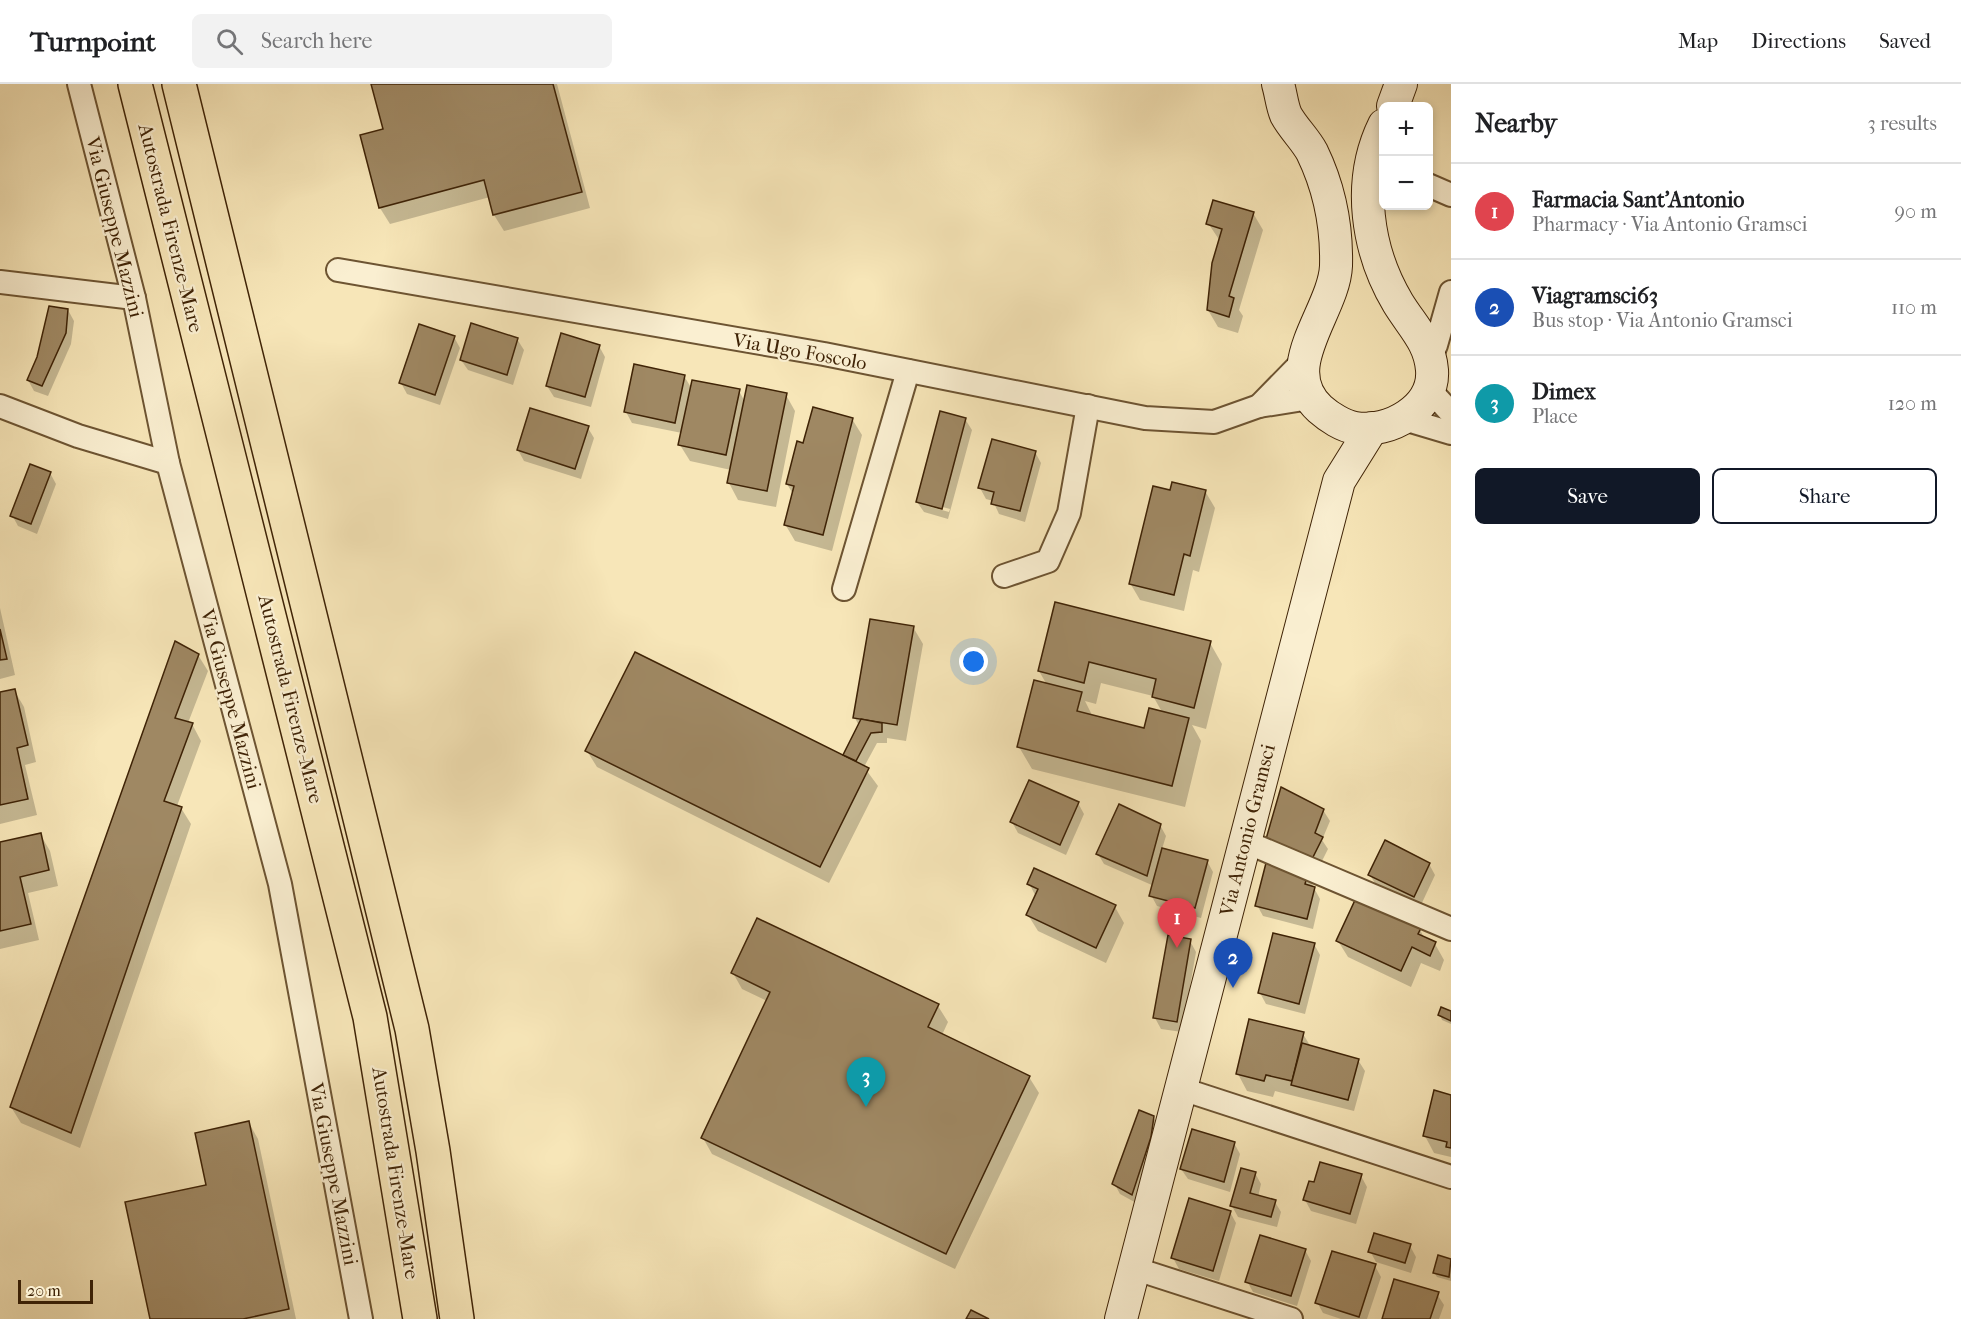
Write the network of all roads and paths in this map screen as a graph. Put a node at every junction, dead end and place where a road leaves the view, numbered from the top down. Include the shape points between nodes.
1 (79, 84) edge
2 (135, 84) edge
3 (178, 84) edge
4 (1278, 84) edge
5 (1401, 84) edge
6 (1394, 102) edge
7 (1379, 146) edge
8 (1433, 187) edge
9 (1451, 195) edge
10 (338, 270) dead end
11 (0, 282) edge
12 (1451, 292) edge
13 (134, 298) junction
14 (1431, 357) junction
15 (1304, 360) junction
16 (908, 371) junction
17 (1429, 389) junction
18 (0, 406) edge
19 (1088, 406) junction
20 (1259, 406) junction
21 (1321, 408) junction
22 (1451, 413) edge
23 (1404, 419) junction
24 (1372, 428) junction
25 (1451, 433) edge
26 (168, 463) junction
27 (1338, 481) junction
28 (1004, 576) dead end
29 (843, 589) dead end
30 (1244, 841) junction
31 (1451, 928) edge
32 (1182, 1089) junction
33 (1451, 1177) edge
34 (1133, 1268) junction
35 (362, 1319) edge
36 (420, 1319) edge
37 (457, 1319) edge
38 (1121, 1319) edge
39 (1291, 1319) edge

1 - 13 street, Via Giuseppe Mazzini
2 - 36 highway, Autostrada Firenze-Mare via 370,1017
3 - 37 highway, Autostrada Firenze-Mare via 412,1029
4 - 15 street via 1286,114 1311,150 1326,183 1336,243 1329,294
5 - 6 street
7 - 14 street via 1367,192 1370,237 1391,290 1421,333
8 - 9 street
10 - 16 street, Via Ugo Foscolo
11 - 13 street
12 - 14 street
13 - 26 street, Via Giuseppe Mazzini
14 - 17 street
15 - 20 street, Via Ugo Foscolo
15 - 21 street, Via Antonio Gramsci via 1302,381
16 - 19 street, Via Ugo Foscolo
16 - 29 street
17 - 22 street
17 - 23 street via 1421,405
18 - 26 street via 78,436
19 - 20 street, Via Ugo Foscolo via 1144,418 1214,423
19 - 28 street via 1069,513 1048,561
20 - 21 street, Via Ugo Foscolo
21 - 24 street via 1355,428
21 - 27 street, Via Antonio Gramsci
23 - 24 street
23 - 25 street
24 - 27 street, Via Antonio Gramsci
26 - 35 street, Via Giuseppe Mazzini via 280,884
27 - 30 street, Via Antonio Gramsci
30 - 31 street
30 - 32 street, Via Antonio Gramsci
32 - 33 street
32 - 34 street, Via Antonio Gramsci
34 - 38 street, Via Antonio Gramsci
34 - 39 street

